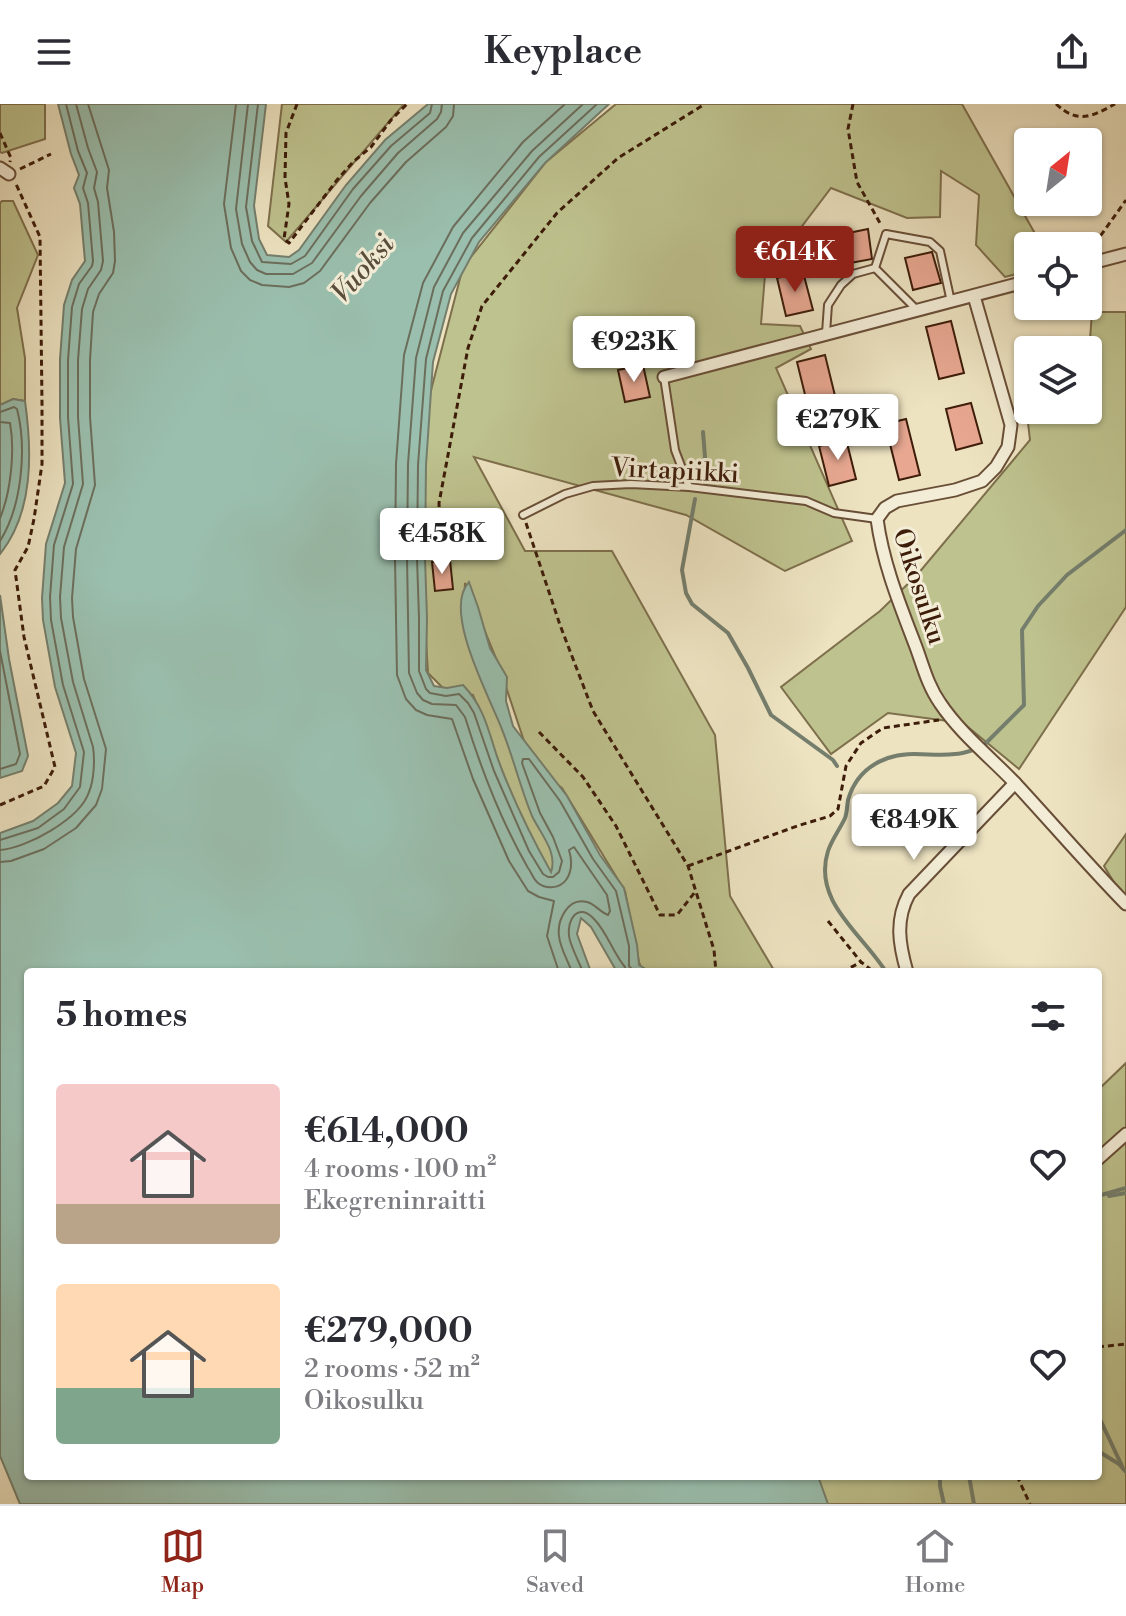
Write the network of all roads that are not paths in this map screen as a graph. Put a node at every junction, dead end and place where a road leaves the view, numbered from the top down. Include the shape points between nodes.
1 (1126, 254) edge
2 (1102, 260) edge
3 (875, 268) junction
4 (1014, 285) edge
5 (974, 296) junction
6 (951, 302) junction
7 (917, 310) junction
8 (826, 333) junction
9 (664, 377) joint
10 (689, 487) junction
11 (523, 515) road end
12 (877, 519) junction
13 (1015, 783) junction
14 (1126, 904) edge
15 (906, 968) edge
16 (1126, 1134) edge
17 (1102, 1155) edge

1 - 2 street
3 - 6 lane via 886,234 930,242 940,251
3 - 7 lane
3 - 8 lane via 853,274 841,285 828,305
4 - 5 street
5 - 6 street
5 - 12 street, Oikosulku via 1011,425 1008,447 982,481 897,501
6 - 7 street
7 - 8 street
8 - 9 street
9 - 10 lane via 675,450
10 - 11 lane, Virtapiikki via 593,486
10 - 12 lane, Virtapiikki via 806,501 834,513
12 - 13 street, Oikosulku via 894,593 931,688 951,719
13 - 14 street, Oikosulku
13 - 15 street via 909,894 898,930
16 - 17 street

